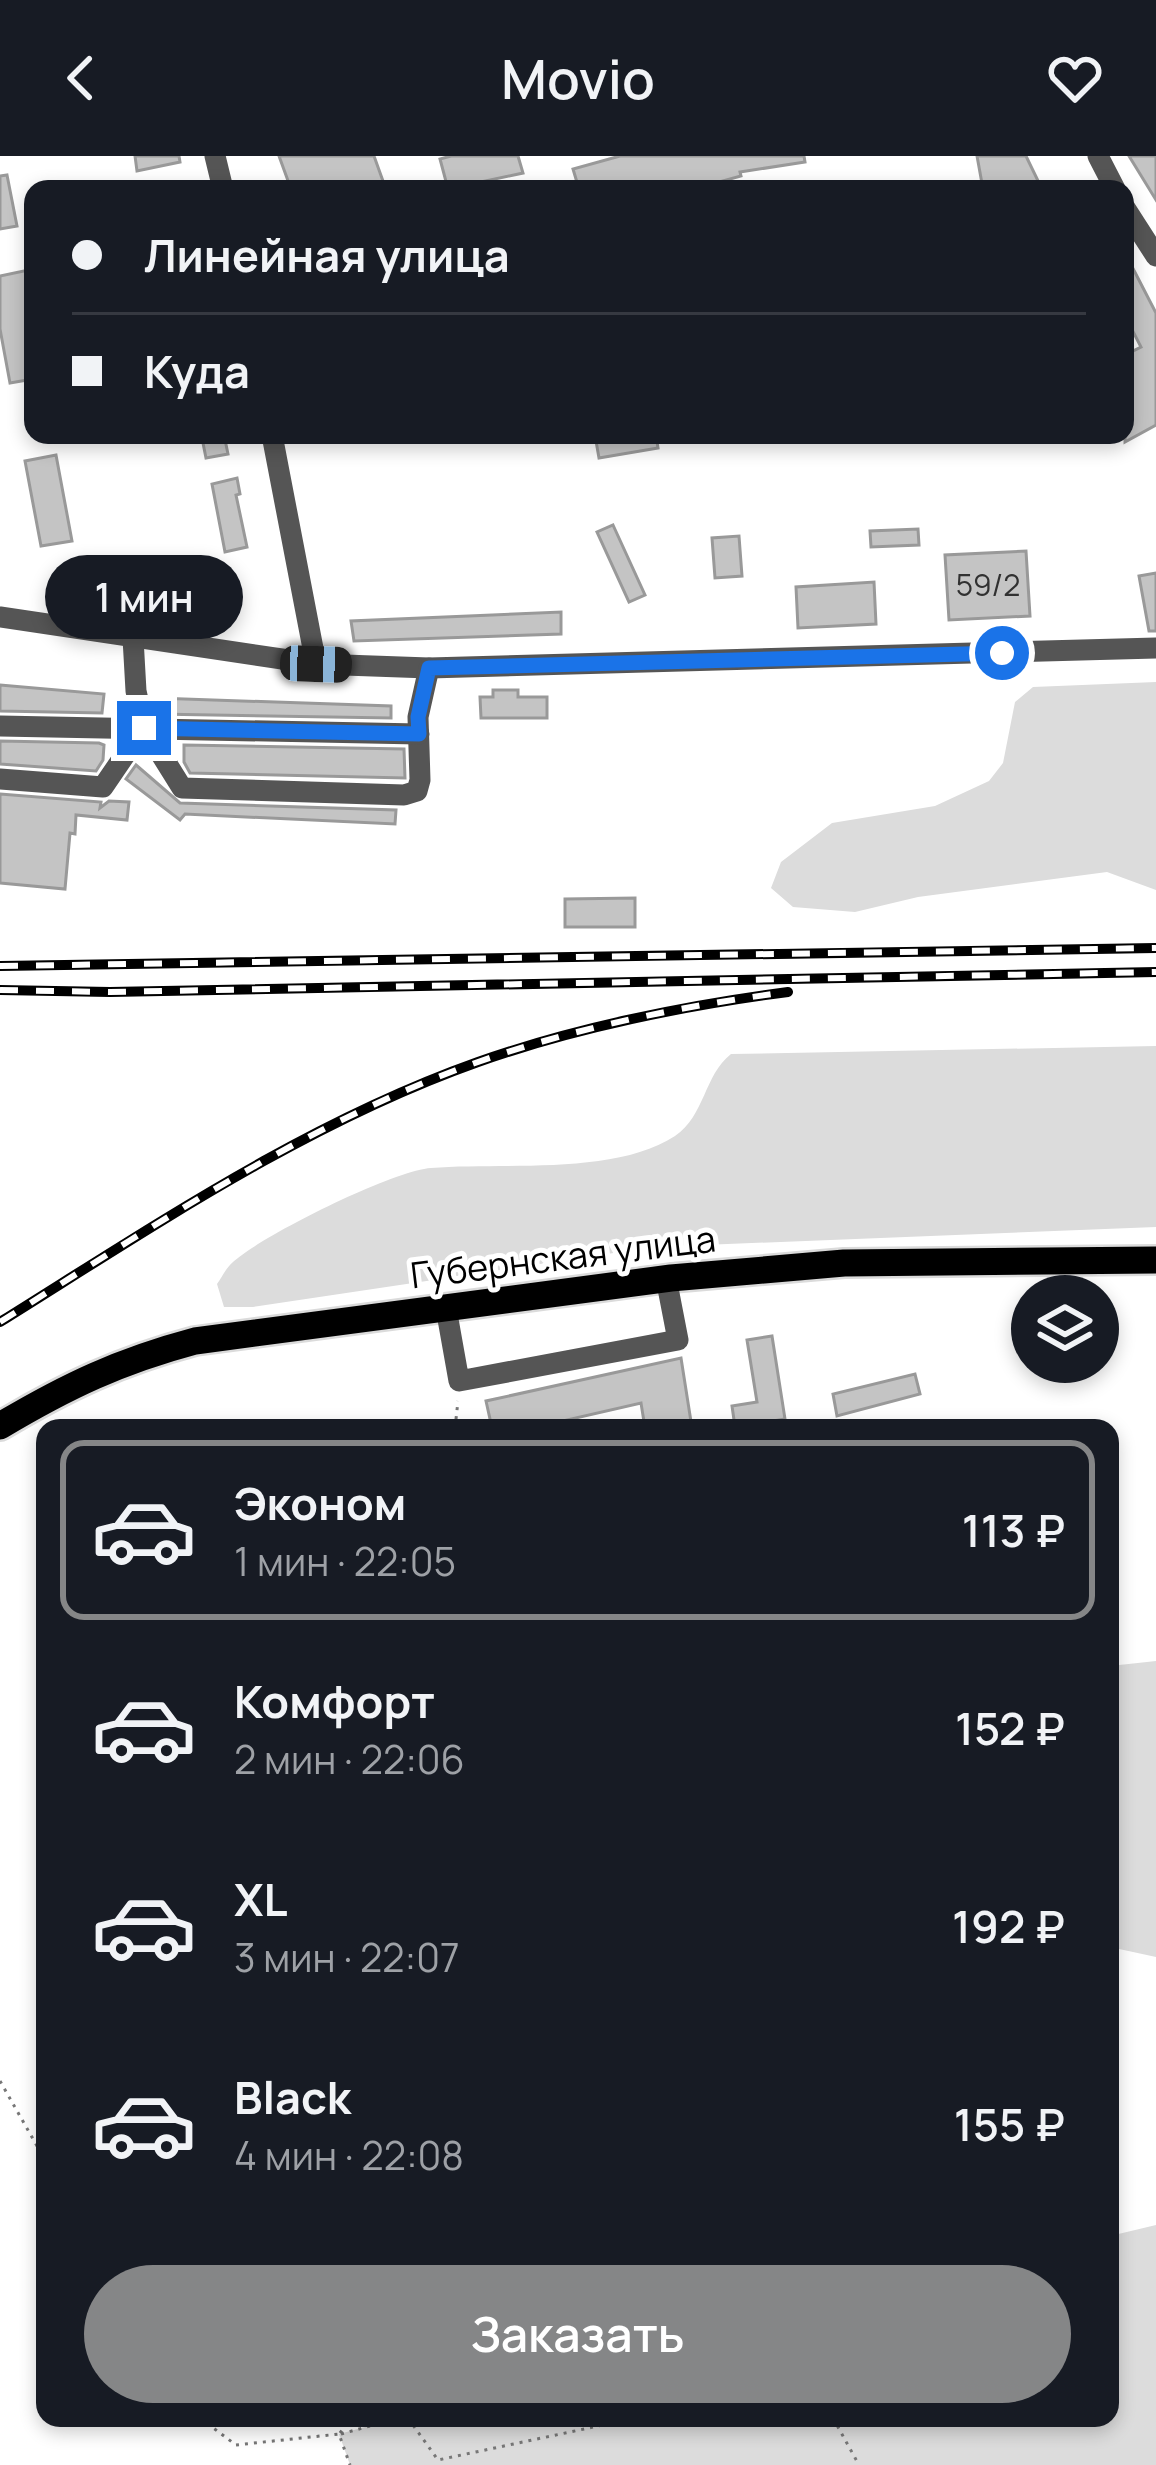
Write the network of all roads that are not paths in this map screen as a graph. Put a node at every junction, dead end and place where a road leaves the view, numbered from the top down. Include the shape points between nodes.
1 (1134, 222) edge
2 (1156, 256) edge
3 (274, 444) edge
4 (0, 617) edge
5 (133, 638) junction
6 (1156, 648) edge
7 (316, 664) junction
8 (429, 668) junction
9 (0, 726) edge
10 (144, 728) junction
11 (419, 734) junction
12 (0, 779) edge
13 (1156, 1259) edge
14 (667, 1279) junction
15 (446, 1308) junction
16 (0, 1426) edge

1 - 2 street
3 - 7 street
4 - 5 street
5 - 7 street
5 - 10 street
6 - 8 street
7 - 8 street
8 - 11 street
9 - 10 street
10 - 11 street
10 - 11 street via 182,788 404,795 420,779
10 - 12 street via 103,787
13 - 14 main road, Губернская улица via 844,1263
14 - 15 main road, Губернская улица
14 - 15 street via 677,1340 459,1381
15 - 16 main road, Губернская улица via 195,1341 128,1359

